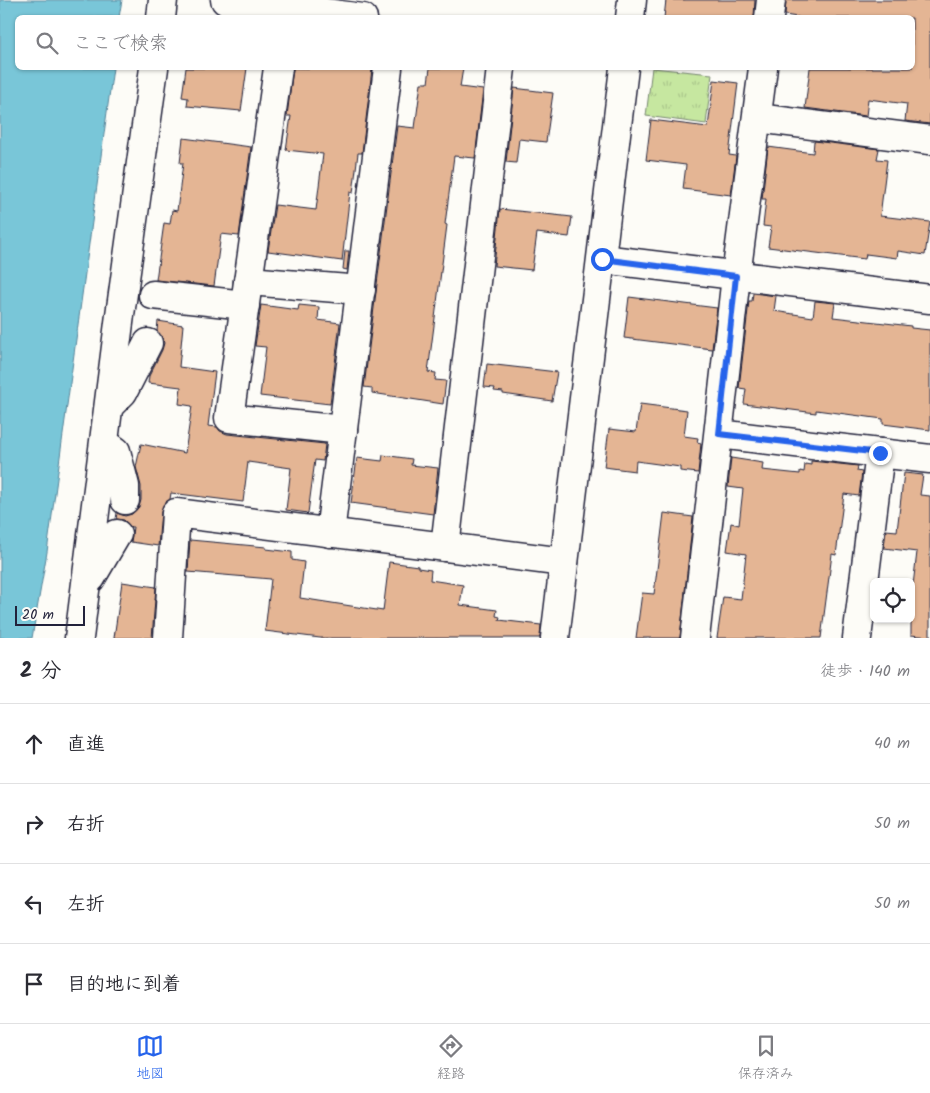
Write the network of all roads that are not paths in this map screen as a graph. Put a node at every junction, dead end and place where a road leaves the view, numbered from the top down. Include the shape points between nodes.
1 (163, 0) edge
2 (225, 0) edge
3 (632, 0) edge
4 (771, 0) edge
5 (285, 13) edge
6 (161, 15) edge
7 (317, 15) edge
8 (630, 15) edge
9 (769, 15) edge
10 (154, 70) edge
11 (278, 70) edge
12 (388, 70) edge
13 (501, 70) edge
14 (624, 70) edge
15 (763, 70) edge
16 (757, 118) junction
17 (930, 140) edge
18 (602, 259) junction
19 (736, 276) junction
20 (361, 290) junction
21 (247, 293) junction
22 (153, 295) dead end
23 (930, 299) edge
24 (148, 343) dead end
25 (109, 406) junction
26 (343, 430) junction
27 (719, 434) junction
28 (105, 443) junction
29 (880, 453) junction
30 (930, 459) edge
31 (125, 500) dead end
32 (330, 533) junction
33 (117, 534) dead end
34 (445, 547) junction
35 (564, 562) junction
36 (85, 589) junction
37 (79, 638) edge
38 (168, 638) edge
39 (555, 638) edge
40 (695, 638) edge
41 (856, 638) edge

1 - 6 street
2 - 5 street
3 - 8 street
4 - 9 street
5 - 7 street
10 - 25 street
11 - 21 street
12 - 20 street
13 - 34 street
14 - 18 street
15 - 16 street
16 - 17 street
16 - 19 street
18 - 19 street
18 - 35 street
19 - 23 street
19 - 27 street
20 - 21 street
20 - 26 street
21 - 22 street
21 - 26 street via 229,418
24 - 25 street via 123,392
25 - 28 street
26 - 32 street
27 - 29 street
27 - 40 street
28 - 31 street via 116,451 125,486
28 - 36 street
29 - 30 street
29 - 41 street
32 - 34 street
32 - 38 street via 176,513
33 - 36 street
34 - 35 street
35 - 39 street
36 - 37 street

